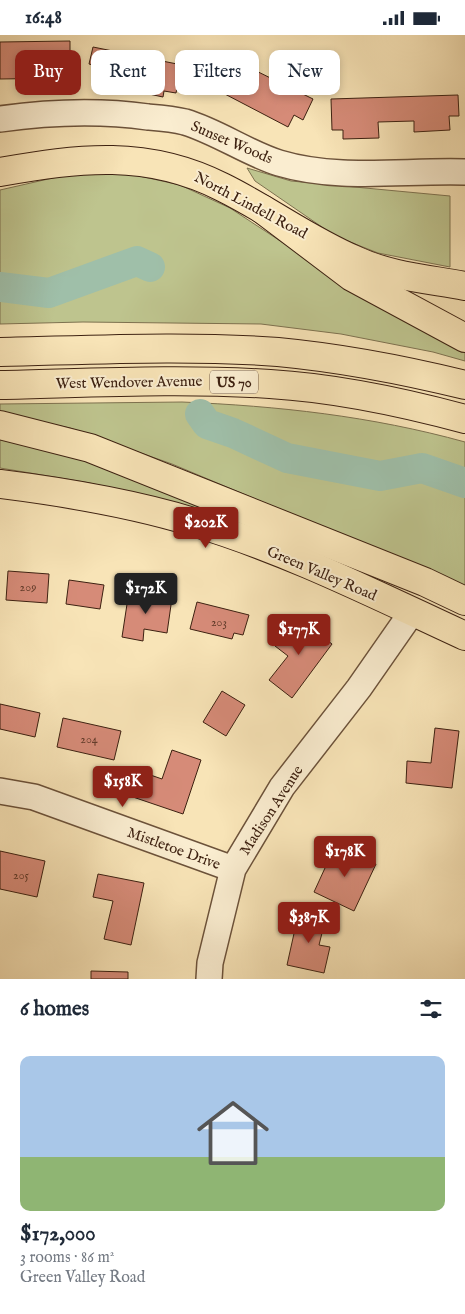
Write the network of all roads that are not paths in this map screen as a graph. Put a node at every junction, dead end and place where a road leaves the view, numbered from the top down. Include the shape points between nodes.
1 (0, 119) edge
2 (0, 172) edge
3 (465, 179) edge
4 (262, 209) junction
5 (465, 276) edge
6 (465, 286) edge
7 (465, 338) edge
8 (0, 352) edge
9 (0, 385) edge
10 (465, 385) edge
11 (465, 419) edge
12 (0, 425) edge
13 (0, 484) edge
14 (465, 601) edge
15 (412, 612) junction
16 (465, 636) edge
17 (0, 791) edge
18 (233, 869) junction
19 (209, 979) edge

1 - 3 street, Sunset Woods via 80,111 126,114 184,122 279,163 359,173
2 - 4 main road, North Lindell Road via 66,160 133,159 190,173 222,186
4 - 6 main road, North Lindell Road via 355,261 380,270
4 - 7 main road via 352,277
5 - 6 street
8 - 10 main road, US 70 via 156,348 277,352 378,366
9 - 11 main road, West Wendover Avenue / US 70 via 159,380 273,384 382,399
12 - 14 main road via 90,448
13 - 15 main road, Green Valley Road via 86,497 193,522 259,546
15 - 16 main road, Green Valley Road
15 - 18 street, Madison Avenue via 360,688 282,787
17 - 18 street, Mistletoe Drive via 34,797
18 - 19 street, Madison Avenue

